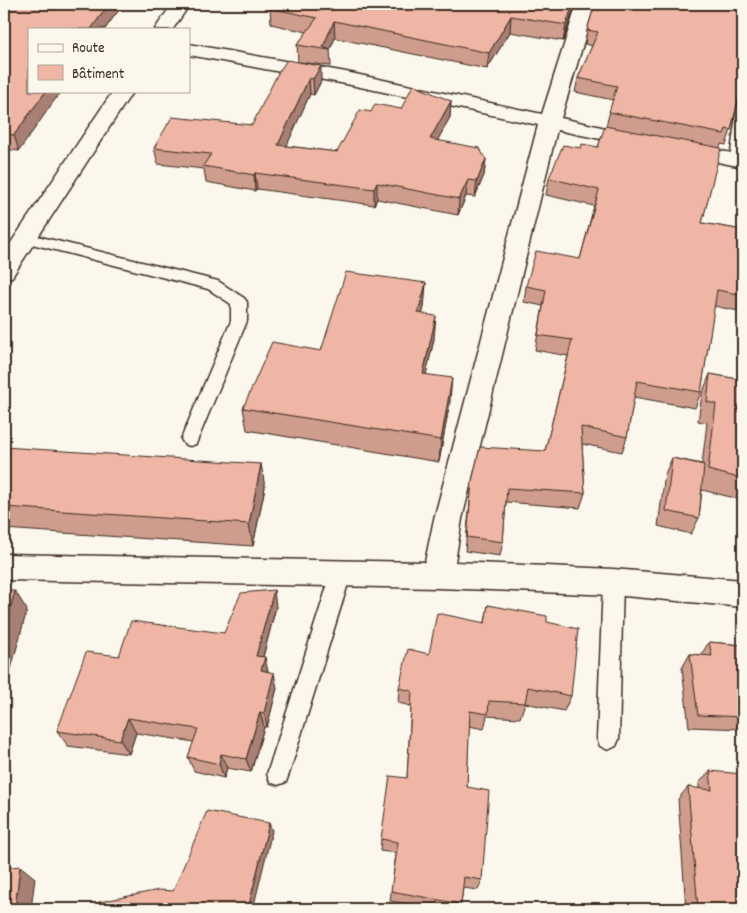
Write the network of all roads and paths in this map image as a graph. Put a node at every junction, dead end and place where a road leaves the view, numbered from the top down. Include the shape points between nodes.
1 (181, 4) edge
2 (586, 4) edge
3 (165, 28) edge
4 (190, 48) edge
5 (122, 92) edge
6 (743, 107) edge
7 (549, 124) junction
8 (740, 161) edge
9 (25, 238) junction
10 (4, 271) edge
11 (190, 438) dead end
12 (4, 567) edge
13 (341, 574) junction
14 (438, 575) junction
15 (613, 582) junction
16 (743, 594) edge
17 (608, 739) dead end
18 (278, 774) dead end

1 - 3 street
2 - 7 street
4 - 7 street via 346,78
5 - 9 street
6 - 8 lane
7 - 8 street
7 - 14 street via 448,520
9 - 10 street
9 - 11 lane via 213,285 239,302 239,321
12 - 13 street
13 - 14 street
13 - 18 lane
14 - 15 street
15 - 16 street
15 - 17 lane

